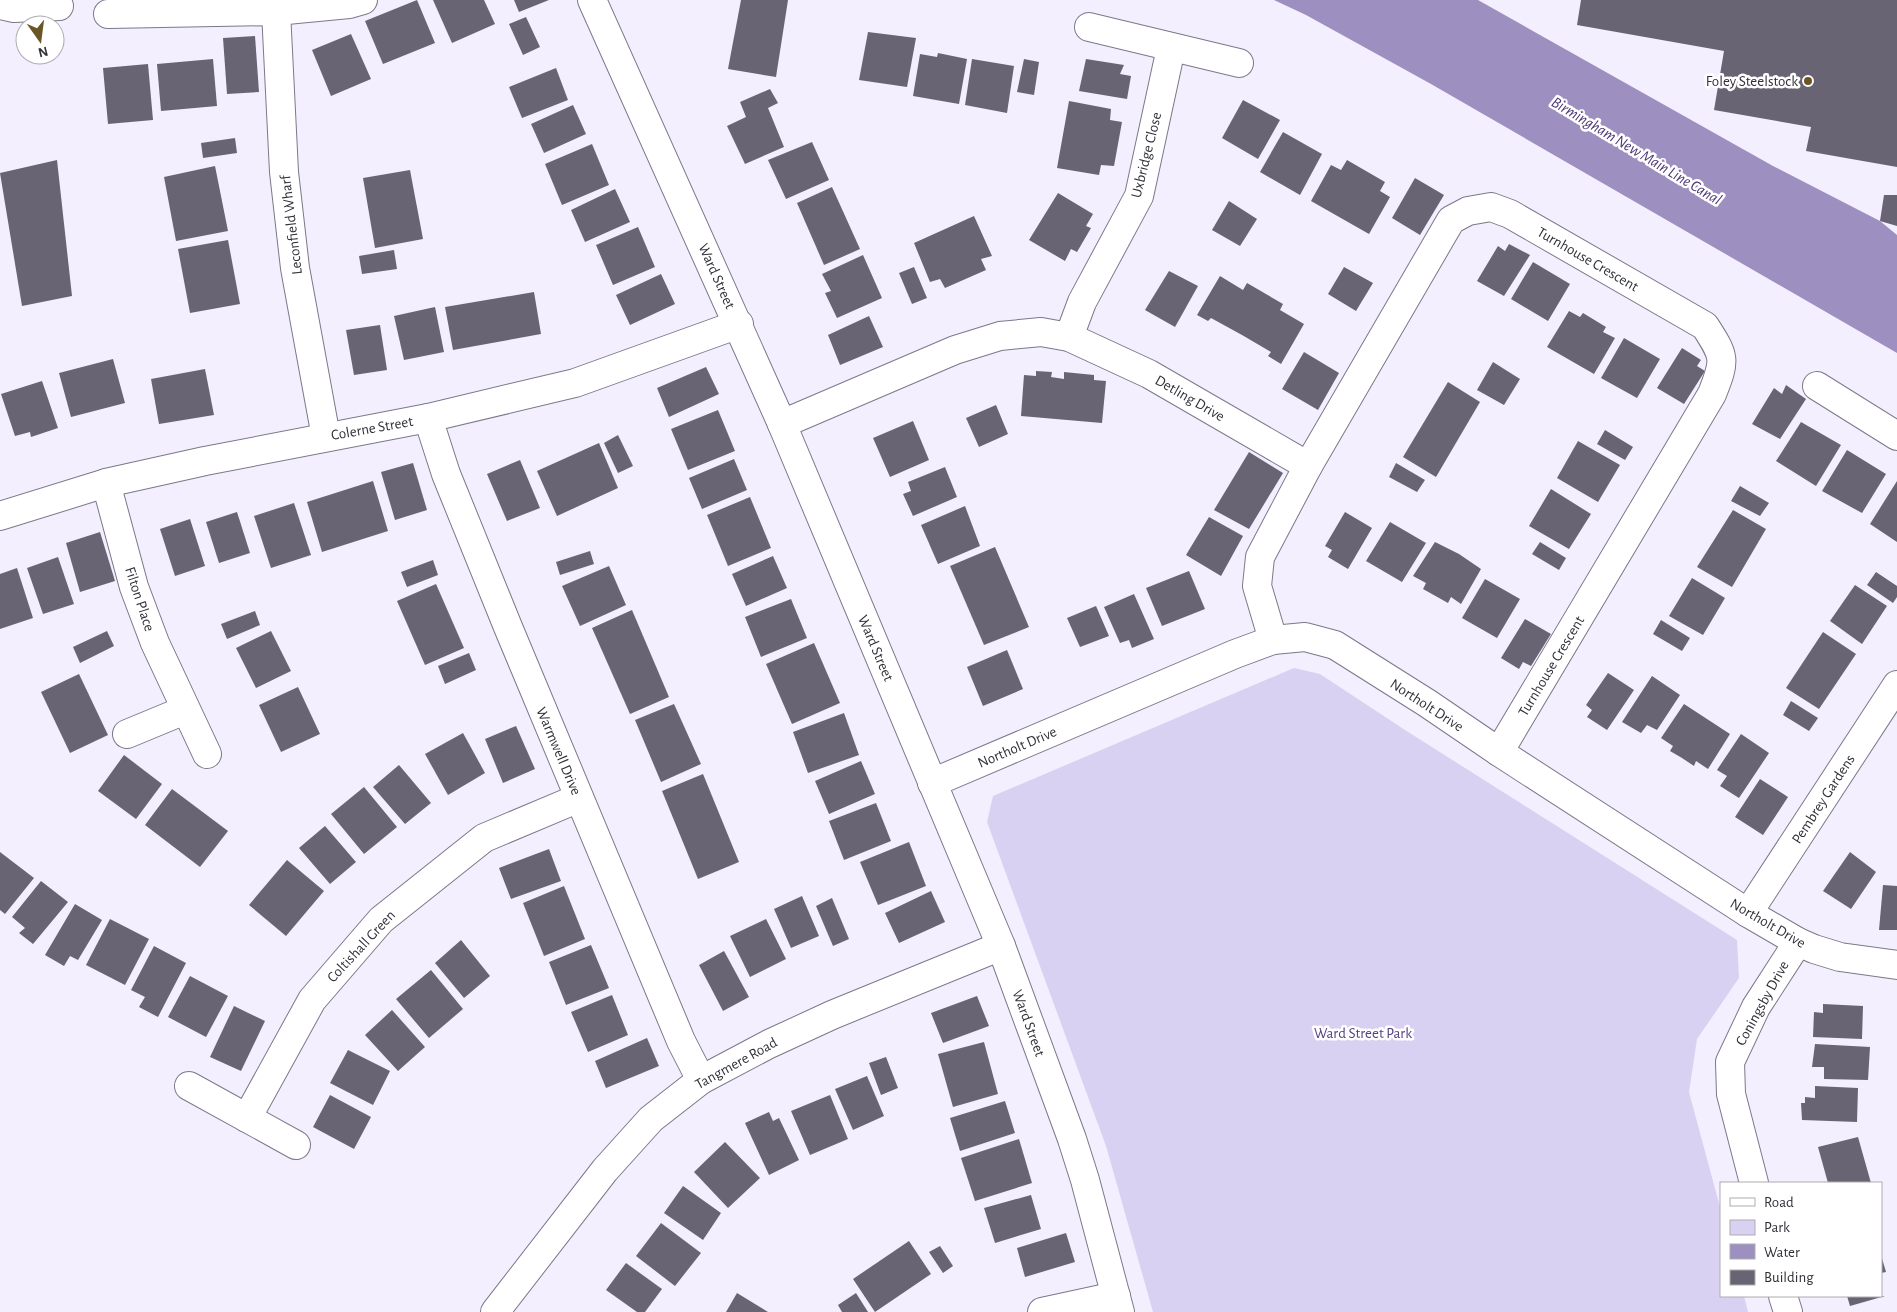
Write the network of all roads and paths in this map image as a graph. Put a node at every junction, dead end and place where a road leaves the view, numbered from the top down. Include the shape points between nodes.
1 (363, 0) edge
2 (592, 0) edge
3 (0, 5) edge
4 (59, 6) dead end
5 (276, 11) junction
6 (108, 14) dead end
7 (1089, 28) dead end
8 (1171, 48) junction
9 (1239, 64) dead end
10 (739, 324) junction
11 (1069, 338) junction
12 (1817, 386) dead end
13 (428, 418) junction
14 (782, 424) junction
15 (1897, 436) edge
16 (326, 437) junction
17 (1308, 466) junction
18 (106, 483) junction
19 (0, 516) edge
20 (1273, 640) junction
21 (1897, 685) edge
22 (185, 710) junction
23 (127, 734) dead end
24 (1499, 752) junction
25 (206, 754) dead end
26 (932, 783) junction
27 (579, 798) junction
28 (1748, 913) junction
29 (1798, 942) junction
30 (1001, 946) junction
31 (1897, 964) edge
32 (701, 1080) junction
33 (190, 1086) dead end
34 (247, 1118) junction
35 (296, 1145) dead end
36 (1754, 1182) edge
37 (1783, 1297) edge
38 (1118, 1304) edge
39 (495, 1312) edge
40 (1042, 1312) edge
41 (1788, 1312) edge

1 - 5 street
2 - 10 street, Ward Street
3 - 4 street via 14,8
5 - 6 street
5 - 16 street, Leconfield Wharf via 284,172 295,268
7 - 8 street
8 - 9 street
8 - 11 street, Uxbridge Close via 1139,196 1082,302
10 - 13 street, Colerne Street via 575,384
10 - 14 street, Ward Street
11 - 14 street, Detling Drive via 1041,332 1000,336 955,350
11 - 17 street, Detling Drive via 1148,374
12 - 15 street
13 - 16 street, Colerne Street
13 - 27 street, Warmwell Drive via 446,474
14 - 26 street, Ward Street
16 - 18 street, Colerne Street
17 - 20 street, Turnhouse Crescent via 1260,557 1257,586
17 - 24 street, Turnhouse Crescent via 1439,237 1450,220 1468,211 1491,207 1510,214 1705,326 1720,349 1722,368 1712,394
18 - 19 street, Colerne Street
18 - 22 street, Filton Place via 134,587
20 - 24 street, Northolt Drive via 1305,637 1334,645
20 - 26 street, Northolt Drive
21 - 28 street, Pembrey Gardens
22 - 23 street
22 - 25 street, Filton Place
24 - 28 street, Northolt Drive
26 - 30 street, Ward Street
27 - 32 street, Warmwell Drive
27 - 34 street, Coltishall Green via 484,838 381,920 312,1000
28 - 29 street, Northolt Drive
29 - 31 street, Northolt Drive via 1840,957
29 - 36 street, Coningsby Drive via 1756,1007 1730,1062 1731,1094
30 - 32 street, Tangmere Road via 832,1015
30 - 38 street, Ward Street via 1072,1139
32 - 39 street, Tangmere Road via 651,1119 605,1170
33 - 34 street
34 - 35 street
37 - 41 street
38 - 40 street

